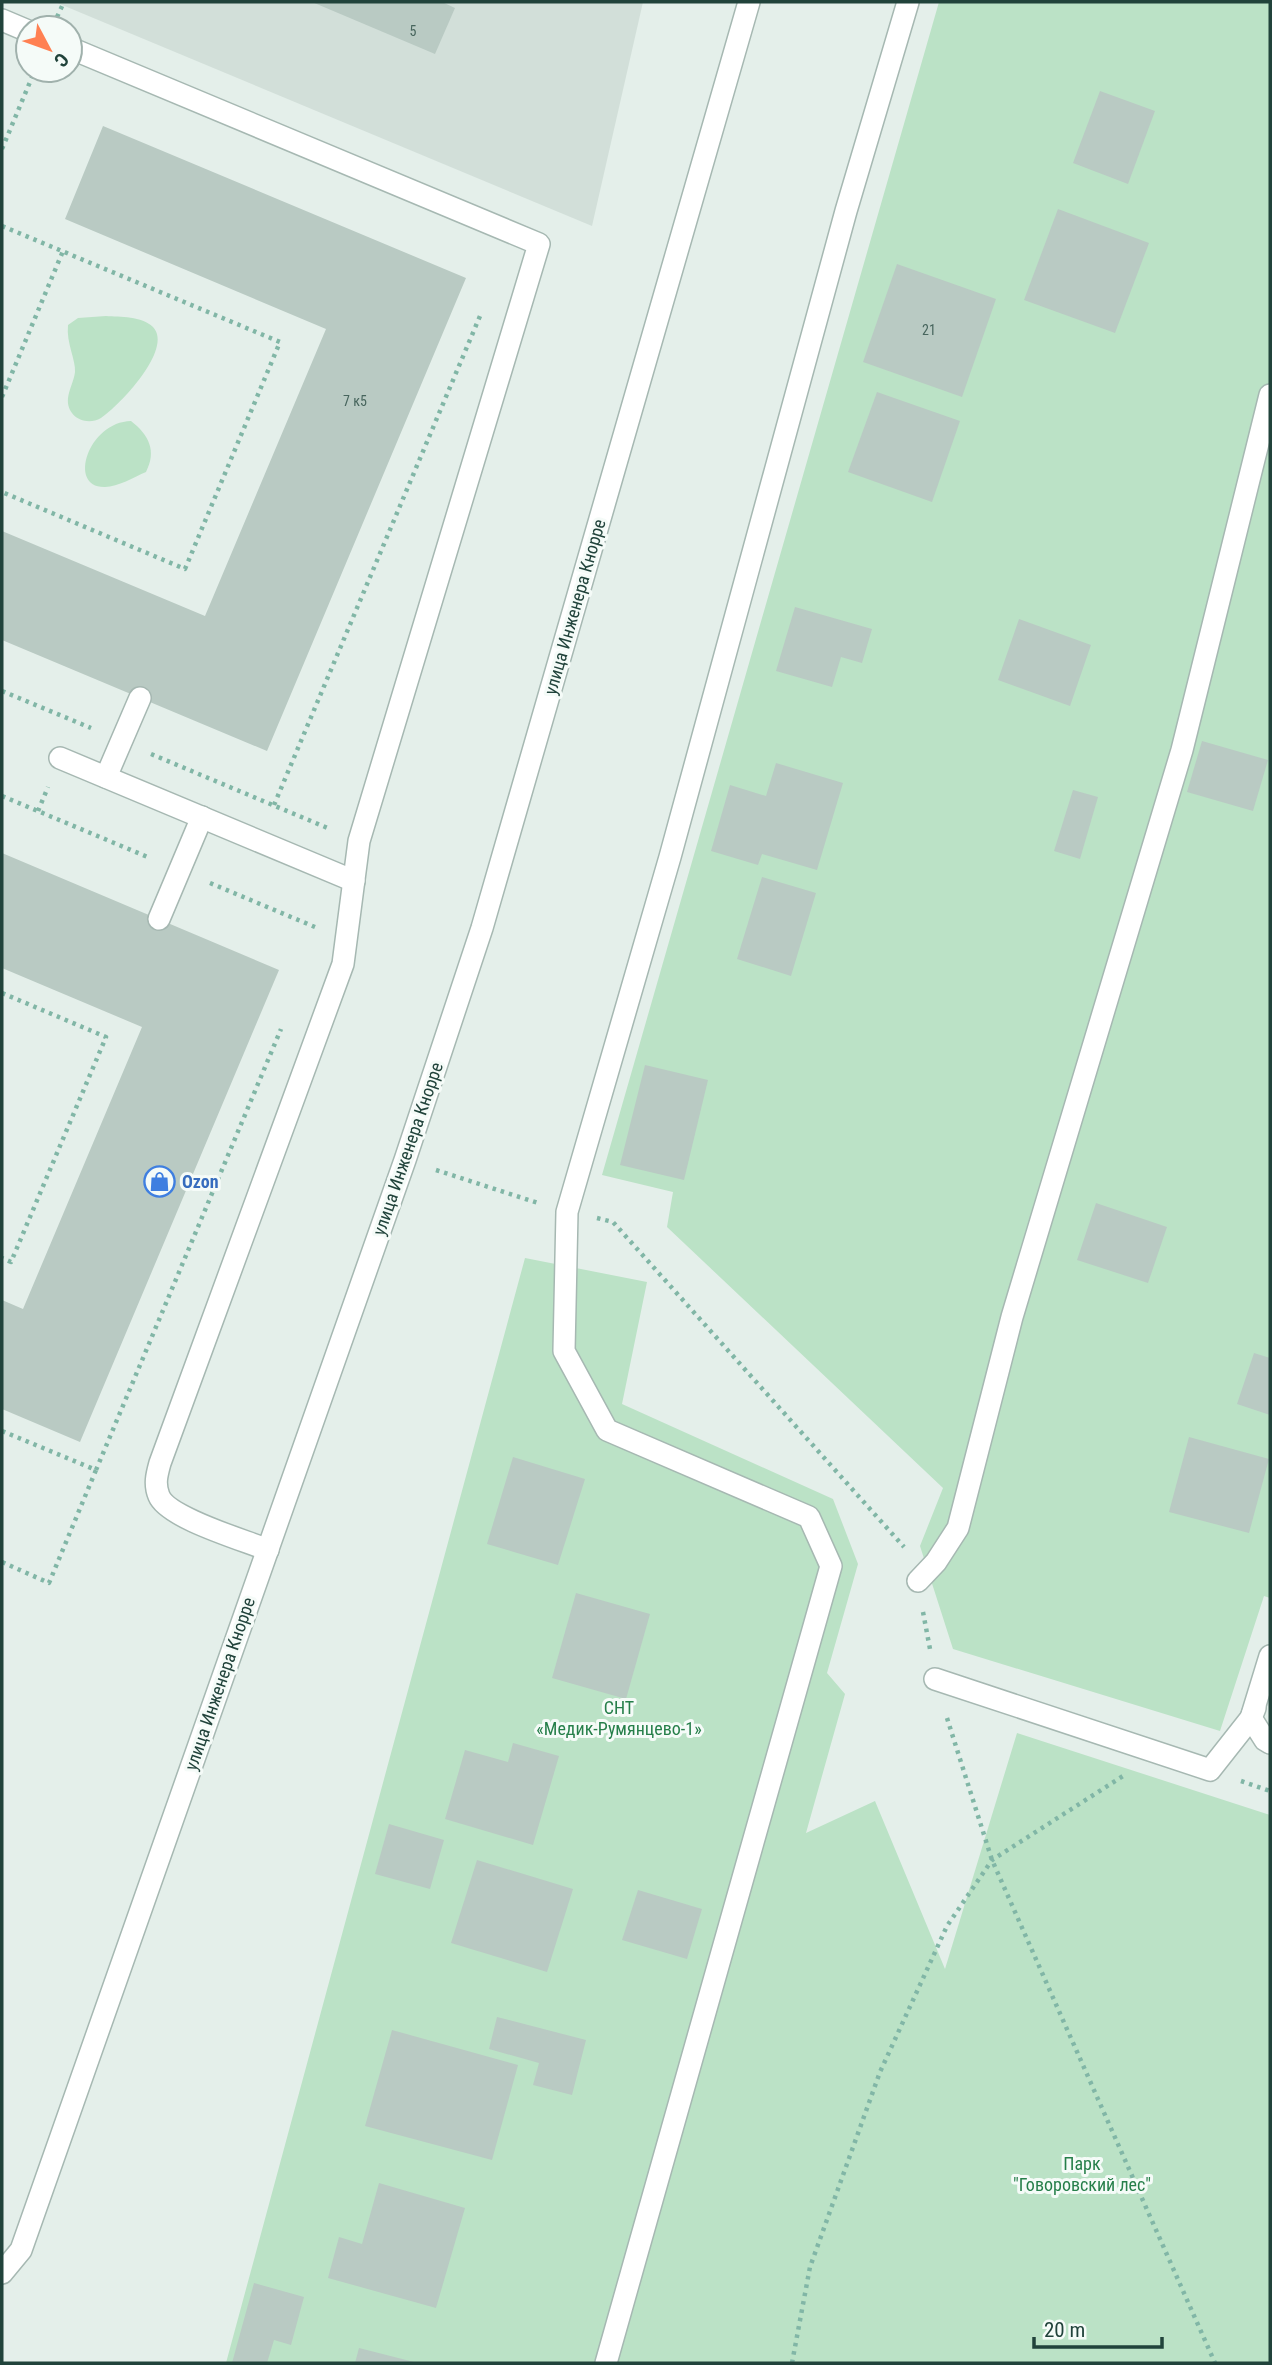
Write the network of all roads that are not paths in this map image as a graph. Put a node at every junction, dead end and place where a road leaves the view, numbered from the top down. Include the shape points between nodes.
1 (749, 2) edge
2 (908, 2) edge
3 (84, 54) edge
4 (1270, 395) edge
5 (140, 698) dead end
6 (60, 758) dead end
7 (106, 777) junction
8 (202, 817) junction
9 (354, 881) junction
10 (159, 919) dead end
11 (268, 1550) junction
12 (918, 1581) road end
13 (1270, 1656) edge
14 (934, 1679) road end
15 (1251, 1718) junction
16 (1270, 1743) edge
17 (2, 2273) edge
18 (606, 2363) edge

1 - 11 street, улица Инженера Кнорре via 486,915
2 - 18 street via 567,1212 564,1351 607,1430 809,1517 831,1566
3 - 9 street via 539,244 359,841
4 - 12 street via 1182,750 1012,1317 958,1528
5 - 7 street
6 - 7 street
7 - 8 street
8 - 9 street
8 - 10 street
9 - 11 street via 343,964 155,1485 160,1499 177,1513
11 - 17 street, улица Инженера Кнорре via 21,2250
13 - 15 street
14 - 15 street via 1210,1770
15 - 16 street

